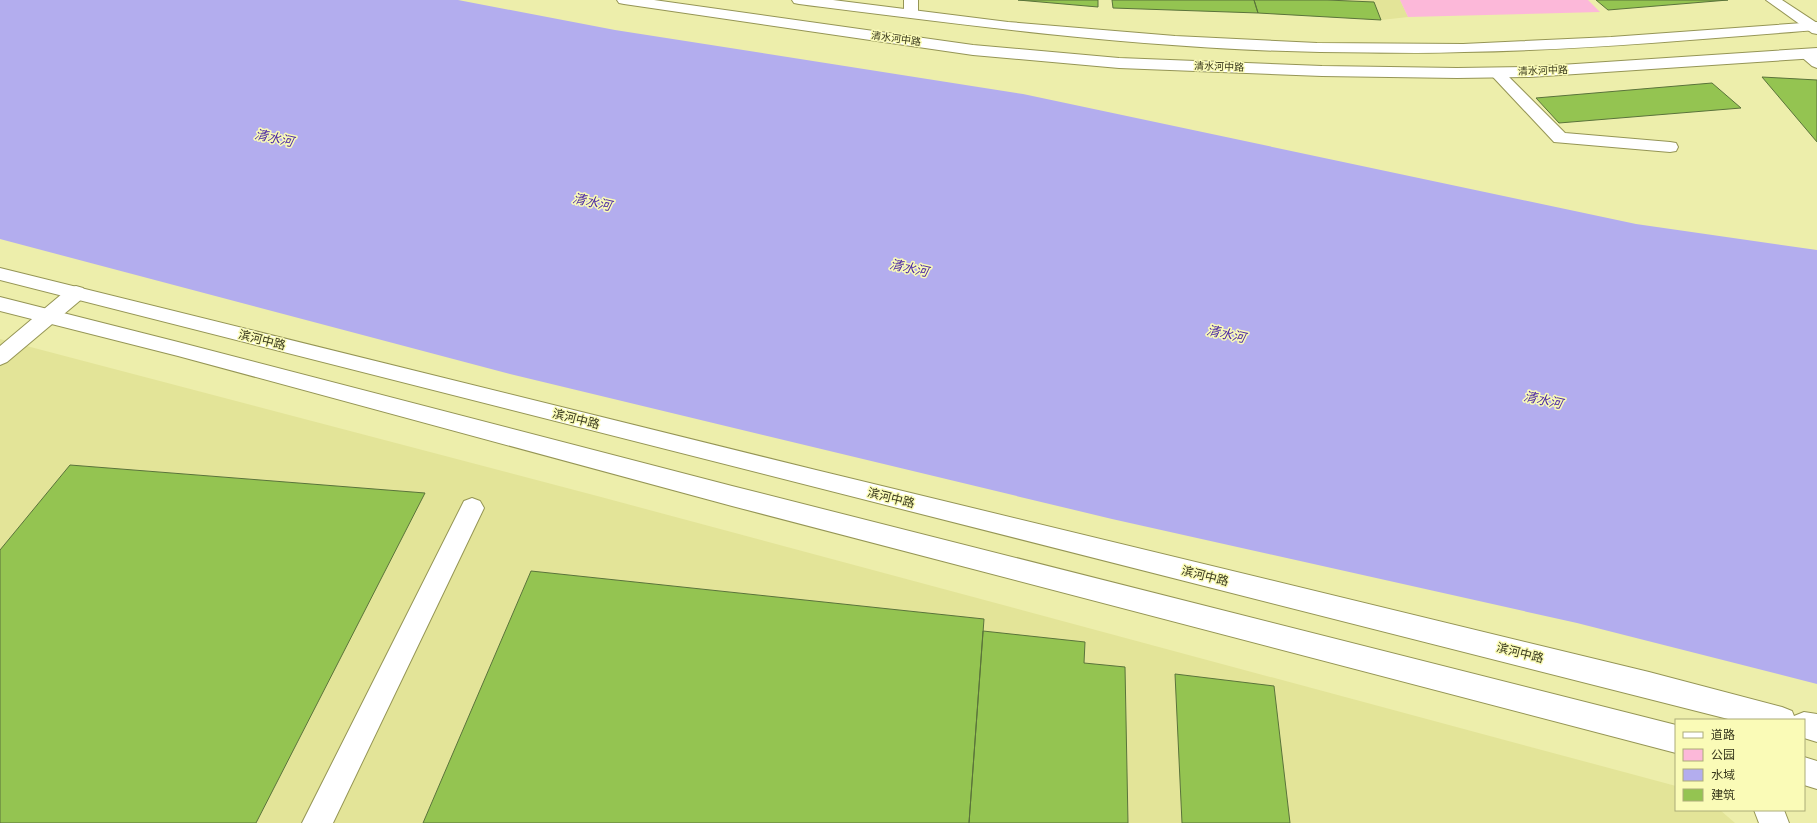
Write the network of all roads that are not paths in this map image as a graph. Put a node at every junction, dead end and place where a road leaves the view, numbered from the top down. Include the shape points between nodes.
1 (624, 0) edge
2 (799, 0) edge
3 (1773, 0) edge
4 (911, 7) edge
5 (1815, 28) edge
6 (1813, 56) edge
7 (1497, 72) junction
8 (1670, 147) dead end
9 (0, 274) edge
10 (76, 293) junction
11 (0, 304) edge
12 (48, 316) junction
13 (0, 357) edge
14 (472, 508) dead end
15 (1737, 714) edge
16 (1774, 719) edge
17 (1805, 725) edge
18 (1817, 728) edge
19 (1675, 739) edge
20 (1805, 771) edge
21 (1817, 775) edge
22 (1769, 811) edge
23 (317, 823) edge
24 (1774, 823) edge

1 - 7 main road, 清水河中路 via 973,50 1119,63 1322,71
2 - 4 main road
3 - 5 main road
4 - 5 main road via 1008,26 1175,40 1318,47 1471,48
6 - 7 main road, 清水河中路 via 1617,68
7 - 8 main road via 1560,138
9 - 10 main road, 滨河中路
10 - 12 main road
10 - 15 main road, 滨河中路 via 816,480 1649,685
11 - 12 main road
12 - 13 main road
12 - 19 main road via 716,492
14 - 23 main road
15 - 16 main road, 滨河中路
17 - 18 main road
20 - 21 main road
22 - 24 main road

